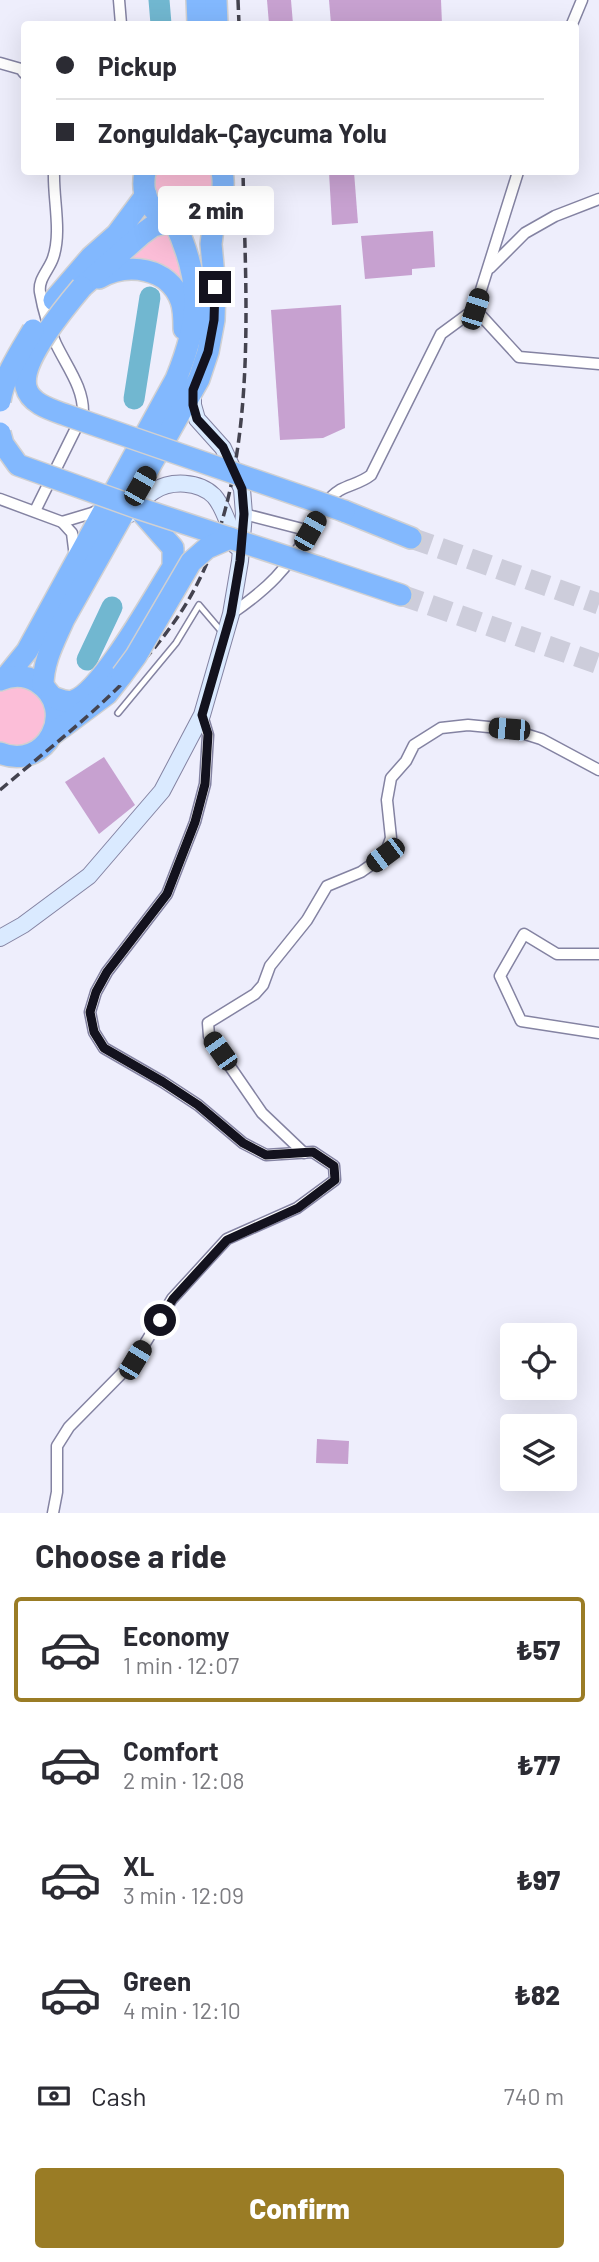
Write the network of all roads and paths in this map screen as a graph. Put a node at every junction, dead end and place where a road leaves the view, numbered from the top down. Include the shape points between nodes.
1 (118, 0) edge
2 (197, 0) edge
3 (216, 0) edge
4 (582, 0) edge
5 (121, 21) edge
6 (198, 21) edge
7 (216, 21) edge
8 (573, 21) edge
9 (0, 63) edge
10 (21, 69) edge
11 (54, 175) edge
12 (144, 175) edge
13 (222, 175) edge
14 (517, 175) edge
15 (146, 195) junction
16 (599, 199) edge
17 (216, 205) junction
18 (174, 221) junction
19 (488, 270) junction
20 (82, 287) junction
21 (475, 309) junction
22 (184, 358) junction
23 (599, 364) edge
24 (193, 390) junction
25 (0, 401) edge
26 (0, 433) edge
27 (0, 499) edge
28 (107, 505) junction
29 (138, 508) junction
30 (35, 511) junction
31 (244, 514) junction
32 (62, 522) junction
33 (114, 531) junction
34 (310, 531) junction
35 (230, 538) junction
36 (411, 538) tunnel mouth
37 (240, 561) junction
38 (75, 563) junction
39 (401, 595) tunnel mouth
40 (231, 614) junction
41 (226, 637) junction
42 (112, 676) junction
43 (3, 679) edge
44 (48, 692) junction
45 (118, 713) dead end
46 (202, 715) junction
47 (52, 735) junction
48 (0, 752) edge
49 (599, 770) edge
50 (0, 938) edge
51 (599, 954) edge
52 (599, 1033) edge
53 (304, 1153) junction
54 (51, 1512) edge

1 - 5 street
2 - 6 highway
3 - 7 highway
4 - 8 street
9 - 10 street
11 - 30 street via 56,247 39,285 40,295 55,341 81,392 83,414
12 - 15 highway
13 - 17 highway via 223,191
14 - 19 street
15 - 18 highway via 154,209
15 - 25 highway, bridge via 117,234 54,300 18,356
16 - 19 street via 525,233
17 - 18 highway via 198,219
17 - 24 highway via 211,244 214,320
18 - 20 highway via 153,226
18 - 22 highway via 195,281 196,303
19 - 21 street
20 - 22 highway via 123,269 160,276 181,301
20 - 36 highway, bridge via 39,345 28,370 26,387 35,401
21 - 23 street via 519,357
21 - 34 street via 441,334 371,475 328,499
22 - 28 highway
24 - 31 main road via 197,419 223,447 242,489
24 - 33 highway
26 - 29 highway, bridge via 19,465
27 - 30 street
28 - 32 street
28 - 38 highway
29 - 35 highway, bridge
29 - 42 highway via 173,548 173,567
30 - 32 street
31 - 34 street
31 - 37 main road
32 - 38 street via 72,533
33 - 37 main road via 157,489 189,483 215,497
33 - 44 highway via 47,657 43,671
34 - 40 street via 286,569
35 - 39 highway, bridge
35 - 42 highway, bridge via 207,548 191,562 136,656
37 - 40 main road
38 - 43 highway via 27,651
40 - 41 main road
41 - 45 lane via 199,605 176,643
41 - 46 main road
42 - 44 highway via 72,701
42 - 47 highway via 107,694
43 - 44 highway via 32,679
44 - 47 highway via 56,710
46 - 50 main road via 162,791 89,876
46 - 53 street via 208,734 205,784 195,822 167,894 96,992 90,1012 94,1032 104,1048 198,1105 243,1143 266,1155
47 - 48 highway via 33,753
49 - 53 street via 541,739 509,729 441,728 414,745 391,778 387,800 391,838 385,855 361,872 327,886 270,966 263,985 208,1023 209,1036 262,1113
51 - 52 street via 557,954 524,934 500,976 521,1021
53 - 54 street via 313,1152 334,1166 335,1180 298,1208 227,1240 173,1299 135,1360 69,1427 57,1446 57,1492

